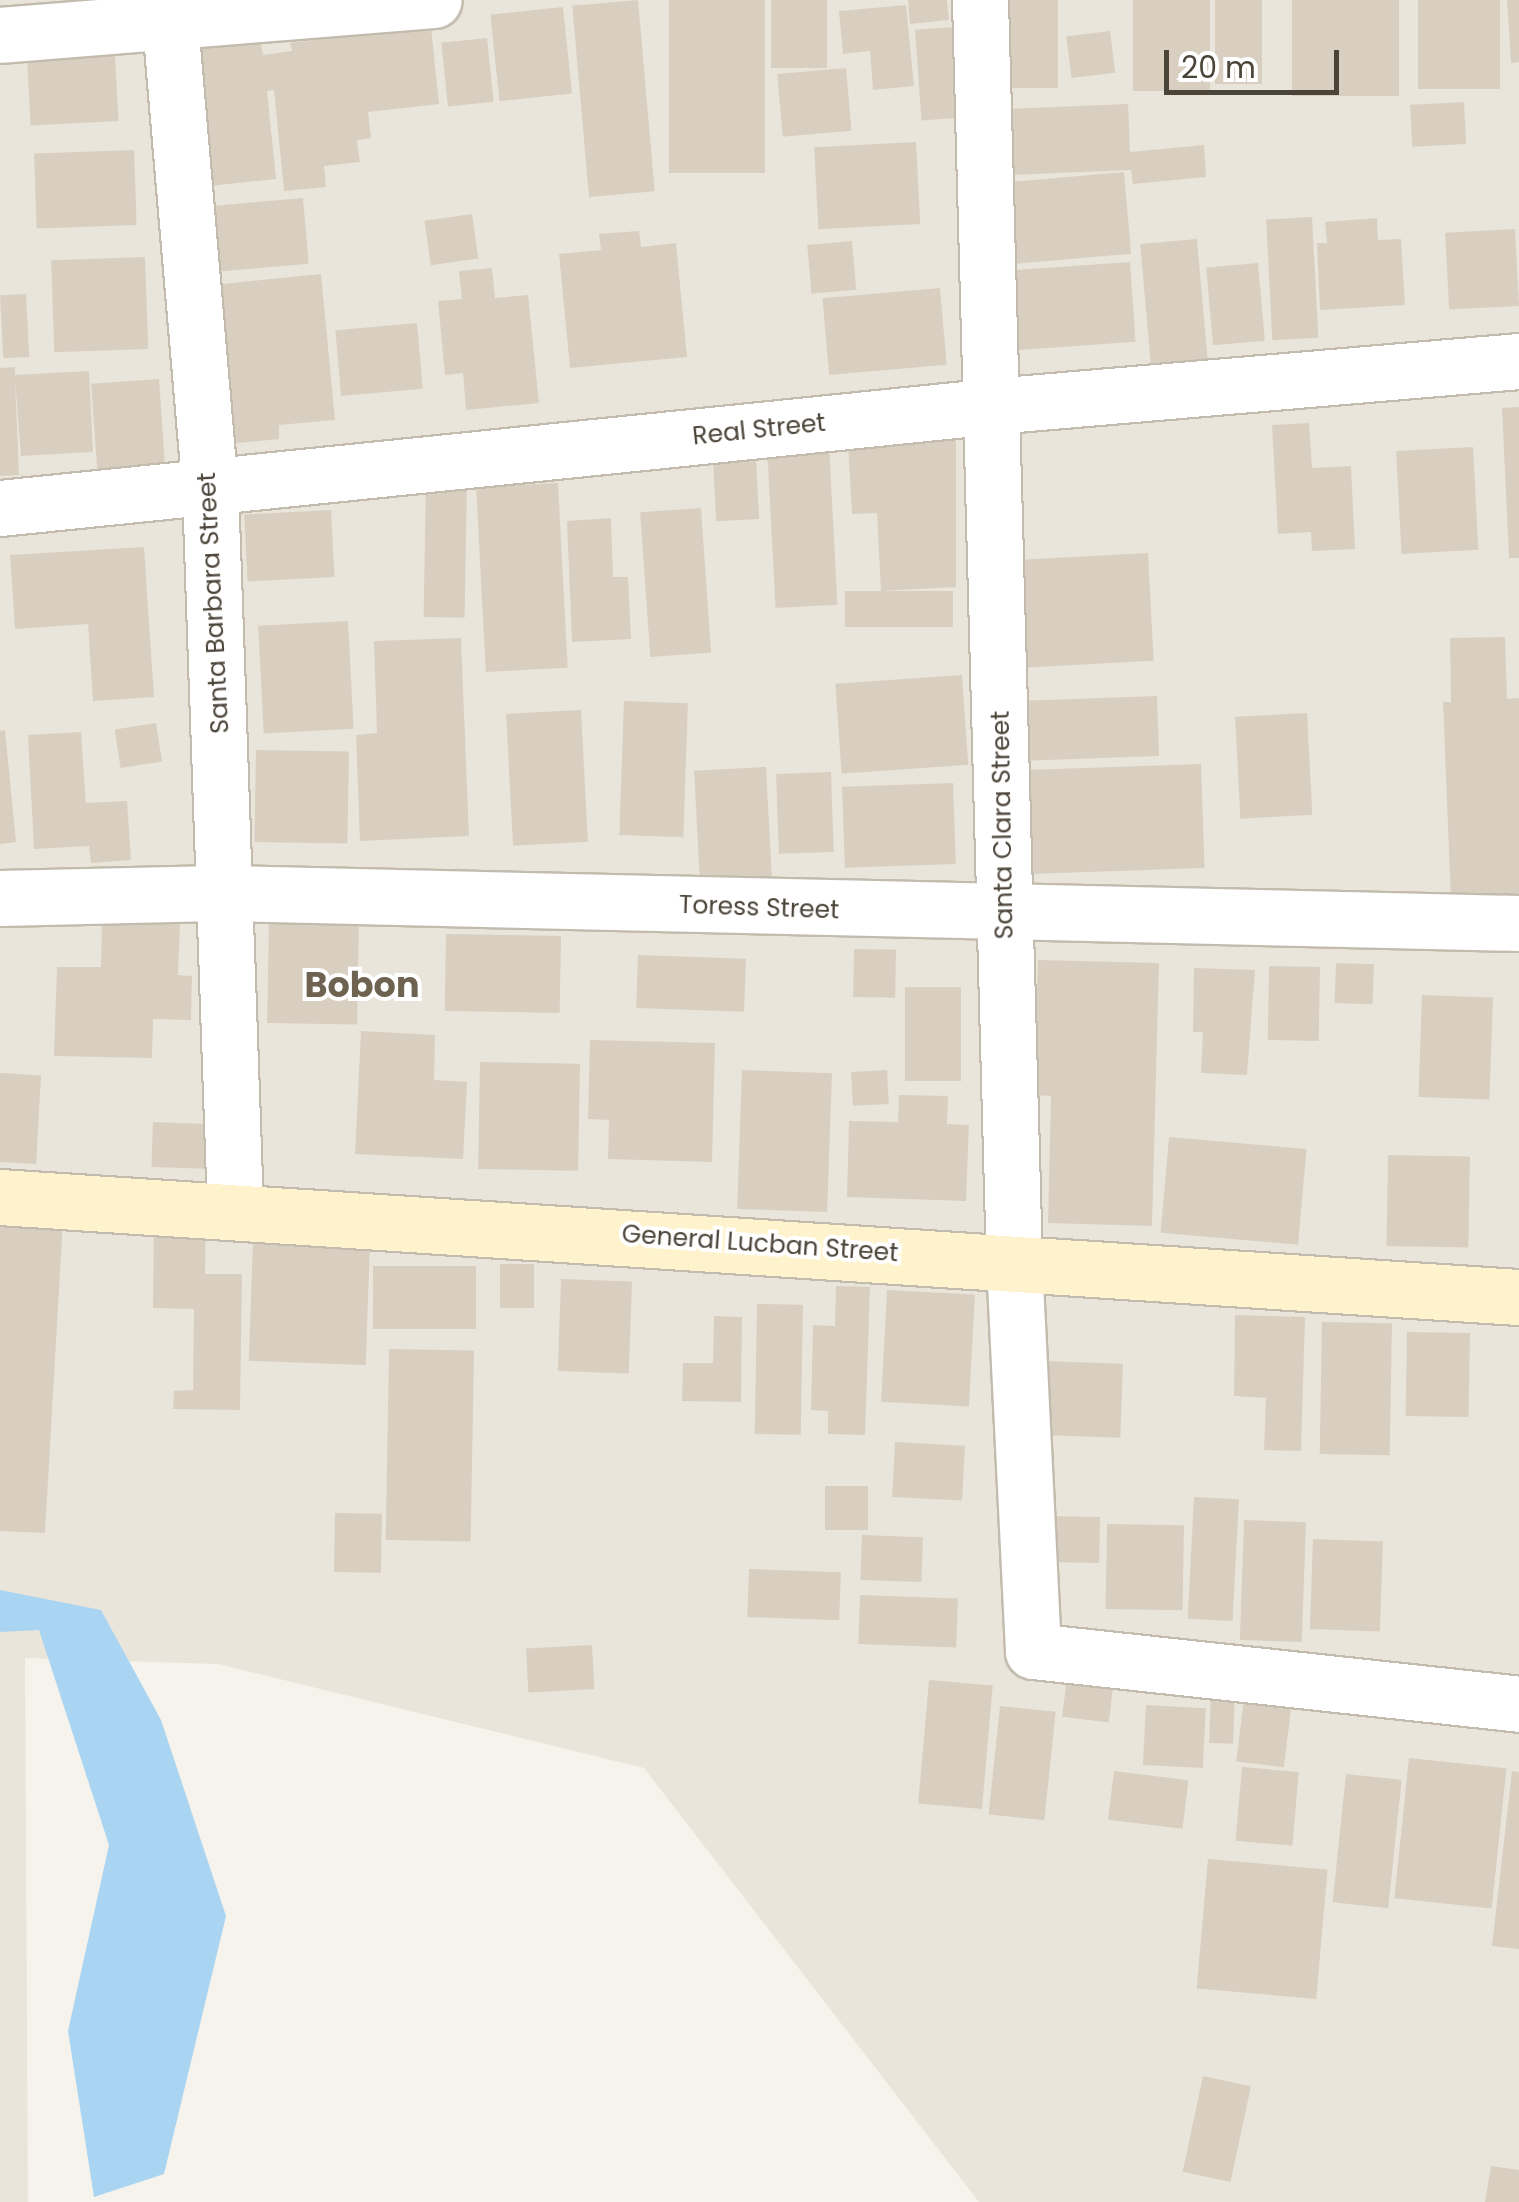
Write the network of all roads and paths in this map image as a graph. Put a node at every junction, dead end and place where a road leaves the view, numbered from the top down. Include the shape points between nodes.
1 (434, 0) edge
2 (980, 0) edge
3 (169, 11) edge
4 (0, 35) edge
5 (1519, 361) edge
6 (993, 406) junction
7 (210, 489) junction
8 (0, 508) edge
9 (228, 893) junction
10 (0, 898) edge
11 (1006, 914) junction
12 (1519, 923) edge
13 (0, 1197) edge
14 (235, 1208) junction
15 (1014, 1262) junction
16 (1519, 1297) edge
17 (1519, 1704) edge

1 - 3 street
2 - 6 street, Santa Clara Street
3 - 4 street
3 - 7 street, Santa Barbara Street
5 - 6 street, Real Street
6 - 7 street, Real Street
6 - 11 street, Santa Clara Street
7 - 8 street, Real Street
7 - 9 street, Santa Barbara Street
9 - 10 street, Toress Street
9 - 11 street, Toress Street
9 - 14 street, Santa Barbara Street
11 - 12 street, Toress Street
11 - 15 street, Santa Clara Street
13 - 14 street, General Lucban Street
14 - 15 street, General Lucban Street
15 - 16 street, General Lucban Street
15 - 17 street, Santa Clara Street via 1034,1651

